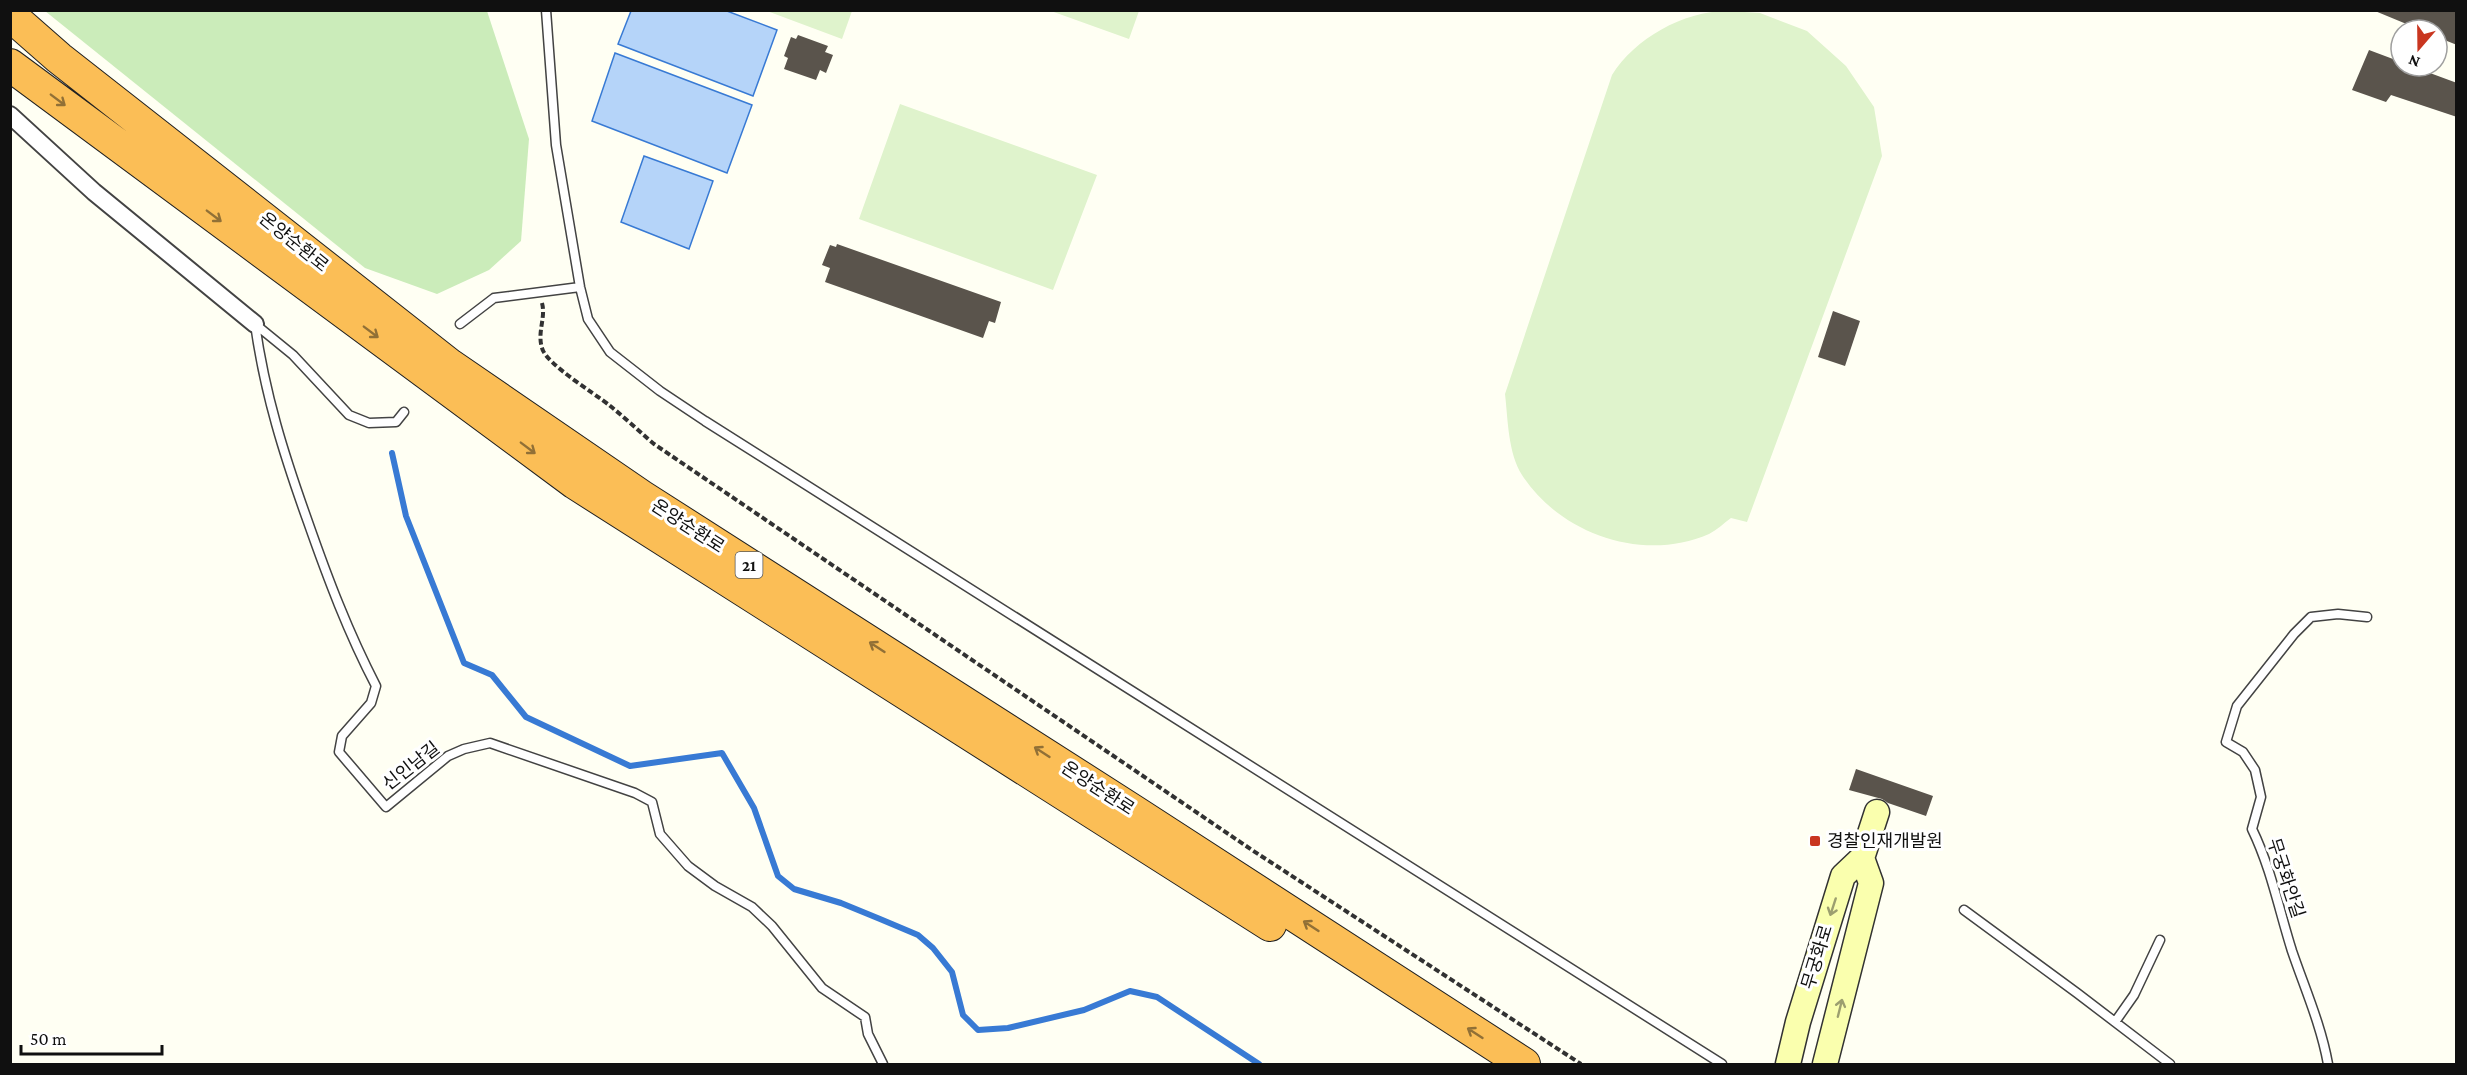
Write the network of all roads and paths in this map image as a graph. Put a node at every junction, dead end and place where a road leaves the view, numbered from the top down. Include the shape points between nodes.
1 (546, 10) edge
2 (10, 15) edge
3 (10, 65) edge
4 (10, 114) edge
5 (580, 287) junction
6 (540, 292) junction
7 (255, 324) junction
8 (460, 324) dead end
9 (404, 412) dead end
10 (2367, 617) dead end
11 (1877, 812) dead end
12 (1862, 858) junction
13 (1964, 910) dead end
14 (2160, 940) dead end
15 (2115, 1022) junction
16 (883, 1065) edge
17 (1485, 1065) edge
18 (1524, 1065) edge
19 (1581, 1065) edge
20 (1722, 1065) edge
21 (1788, 1065) edge
22 (1825, 1065) edge
23 (2170, 1065) edge
24 (2328, 1065) edge

1 - 5 lane via 556,145
18 -> 2 highway, 온양순환로 / 21 via 641,496 450,365 59,58
3 -> 17 highway, 온양순환로 / 21 via 575,483
4 - 7 street via 94,192
5 - 6 lane
5 - 20 lane via 588,319 610,352 660,391
6 - 8 lane via 494,298
6 - 19 path via 544,311 539,334 542,351 654,444 1242,843
7 - 9 lane via 293,355 349,415 369,423 396,422
7 - 16 lane, 신인남길 via 262,374 284,455 350,634 376,686 371,703 342,736 339,752 386,807 448,756 490,743 652,802 660,834 688,866 752,907 822,988 865,1017 868,1034
10 - 24 lane, 무궁화안길 via 2311,617 2237,706 2226,742 2243,752 2255,770 2261,797 2252,829 2264,854 2303,985 2323,1035
11 - 12 street, 무궁화로
12 -> 21 street, 무궁화로 via 1843,876
22 -> 12 street, 무궁화로 via 1871,883
13 - 15 lane
14 - 15 lane via 2134,995
15 - 23 lane

